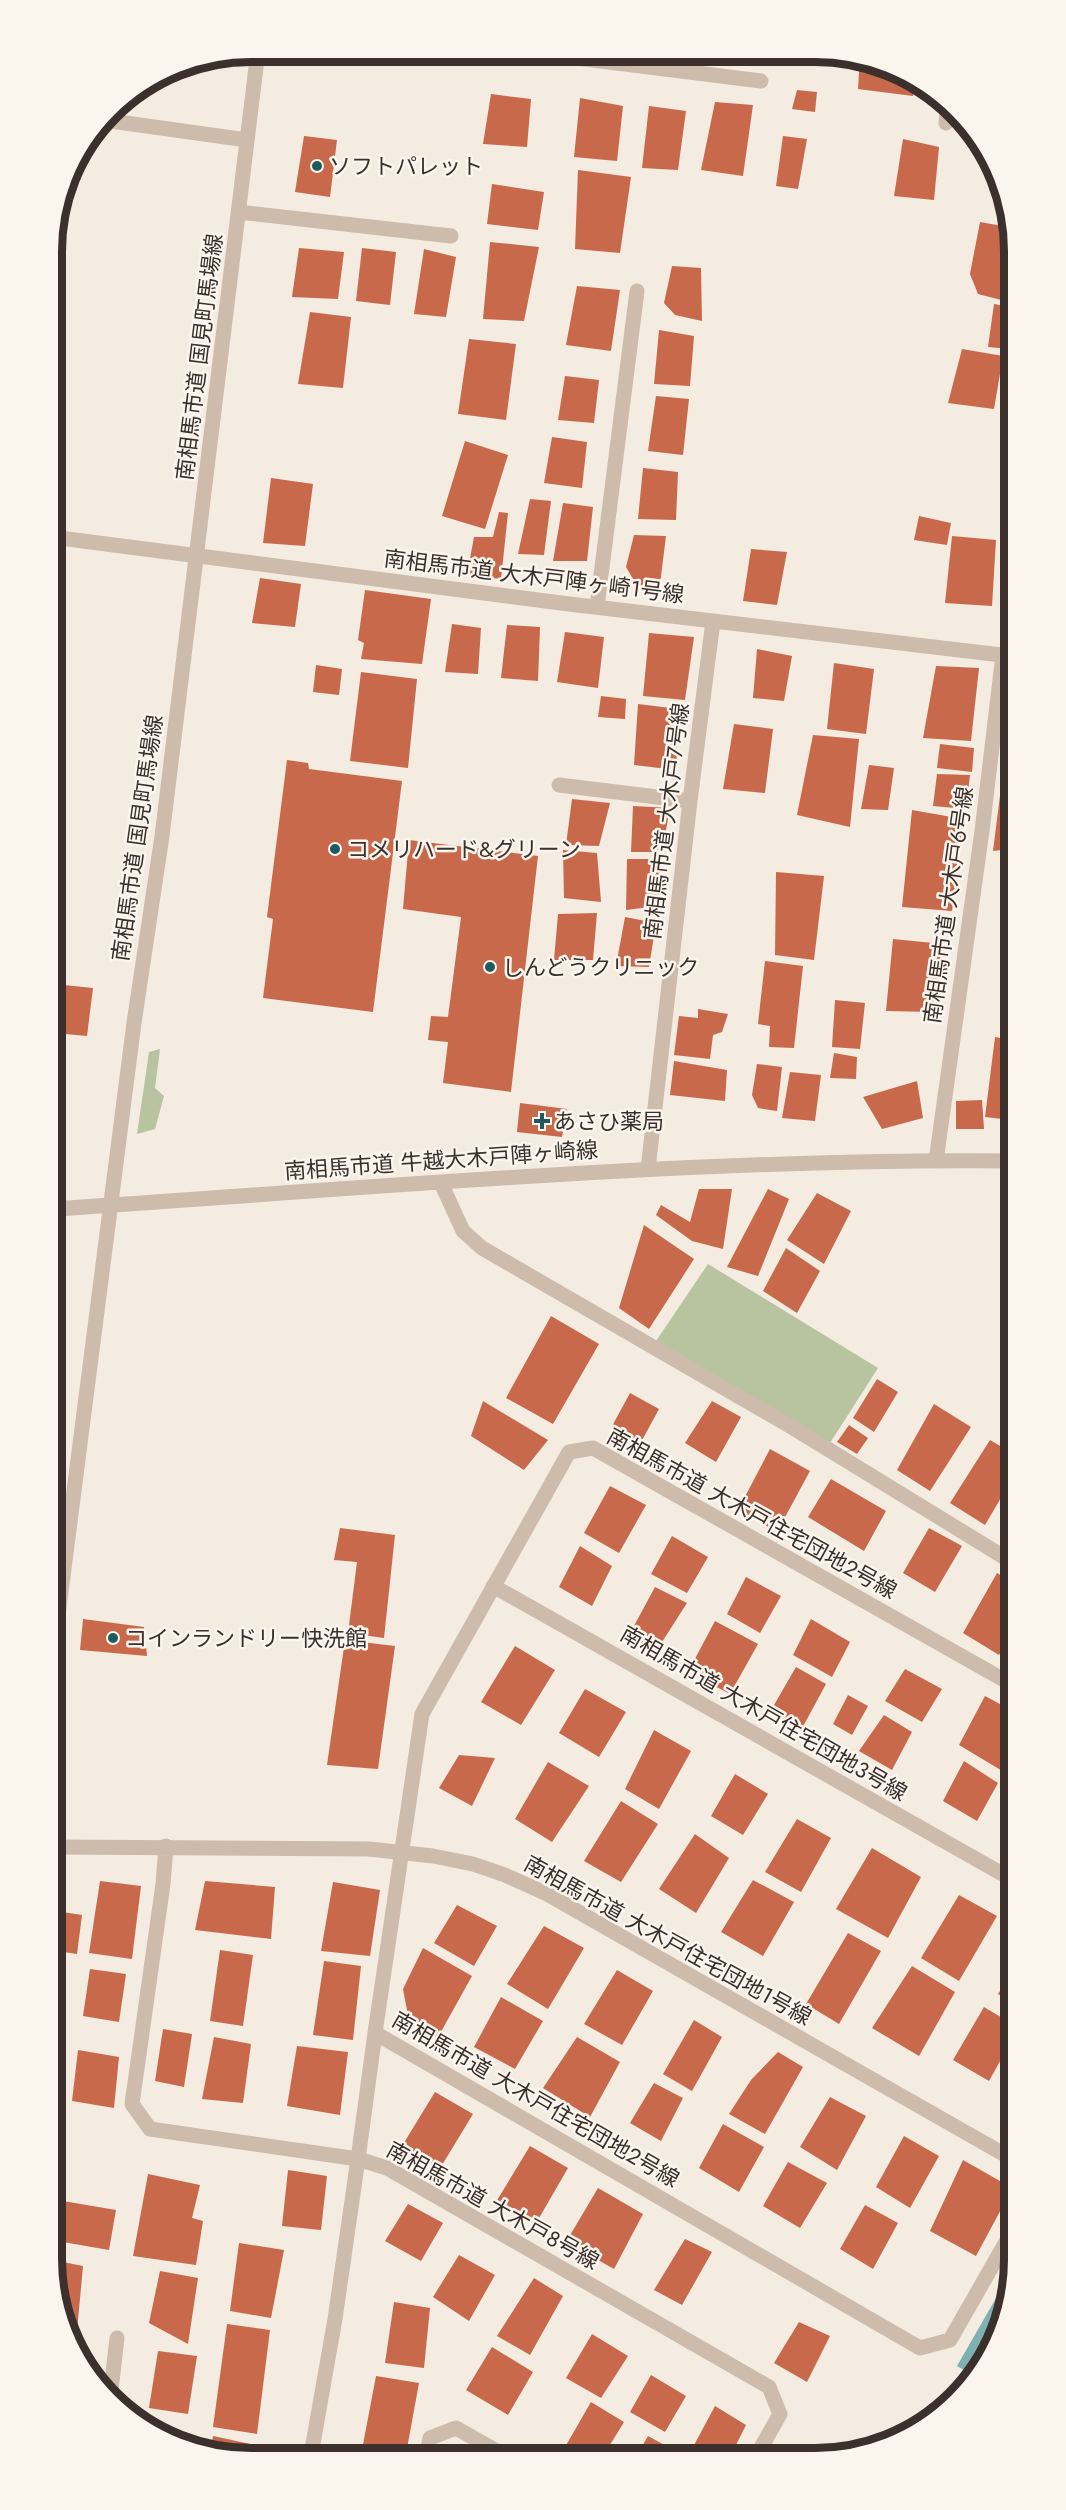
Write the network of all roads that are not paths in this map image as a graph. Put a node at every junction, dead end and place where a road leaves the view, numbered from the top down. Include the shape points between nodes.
1 (257, 62) edge
2 (609, 62) edge
3 (761, 81) dead end
4 (947, 115) edge
5 (113, 121) edge
6 (946, 123) dead end
7 (247, 140) junction
8 (239, 212) junction
9 (450, 236) dead end
10 (637, 291) dead end
11 (62, 538) edge
12 (196, 554) junction
13 (597, 607) junction
14 (713, 621) junction
15 (1004, 655) edge
16 (1004, 670) edge
17 (559, 785) dead end
18 (690, 801) junction
19 (936, 1161) junction
20 (1004, 1161) edge
21 (648, 1169) junction
22 (441, 1183) junction
23 (112, 1205) junction
24 (62, 1208) edge
25 (1004, 1557) edge
26 (62, 1585) edge
27 (493, 1586) junction
28 (1004, 1680) edge
29 (166, 1846) junction
30 (62, 1847) edge
31 (402, 1852) junction
32 (1004, 1875) edge
33 (375, 2033) junction
34 (1004, 2154) edge
35 (358, 2159) junction
36 (1004, 2246) edge
37 (117, 2338) dead end
38 (111, 2387) edge
39 (312, 2448) edge
40 (428, 2448) edge
41 (491, 2448) edge
42 (761, 2448) edge

1 - 7 street, 南相馬市道 国見町馬場線
2 - 3 street
4 - 6 street
5 - 7 street
7 - 8 street, 南相馬市道 国見町馬場線
8 - 9 street
8 - 12 street, 南相馬市道 国見町馬場線
10 - 13 street
11 - 12 street, 南相馬市道 大木戸陣ヶ崎1号線
12 - 13 street, 南相馬市道 大木戸陣ヶ崎1号線
12 - 23 street, 南相馬市道 国見町馬場線
13 - 14 street, 南相馬市道 大木戸陣ヶ崎1号線
14 - 15 street, 南相馬市道 大木戸陣ヶ崎1号線
14 - 18 street, 南相馬市道 大木戸7号線
16 - 19 street, 南相馬市道 大木戸6号線
17 - 18 street
18 - 21 street, 南相馬市道 大木戸7号線
19 - 20 street, 南相馬市道 牛越大木戸陣ヶ崎線
19 - 21 street, 南相馬市道 牛越大木戸陣ヶ崎線 via 788,1162
21 - 22 street, 南相馬市道 牛越大木戸陣ヶ崎線
22 - 23 street, 南相馬市道 牛越大木戸陣ヶ崎線
22 - 25 street via 463,1231 482,1248 795,1429
23 - 24 street, 南相馬市道 牛越大木戸陣ヶ崎線
23 - 26 street, 南相馬市道 国見町馬場線
27 - 28 street, 南相馬市道 大木戸住宅団地2号線 via 569,1452 593,1448
27 - 31 street, 南相馬市道 大木戸住宅団地2号線 via 422,1714
27 - 32 street, 南相馬市道 大木戸住宅団地3号線
29 - 30 street, 南相馬市道 大木戸住宅団地1号線
29 - 31 street, 南相馬市道 大木戸住宅団地1号線 via 369,1848
29 - 35 street via 132,2104 150,2129
31 - 33 street, 南相馬市道 大木戸住宅団地2号線
31 - 34 street, 南相馬市道 大木戸住宅団地1号線 via 473,1864 547,1894
33 - 35 street
33 - 36 street, 南相馬市道 大木戸住宅団地2号線 via 920,2348 950,2340
35 - 39 street, 南相馬市道 大木戸8号線
35 - 42 street, 南相馬市道 大木戸8号線 via 387,2168 769,2387 780,2414
37 - 38 street
40 - 41 street via 430,2438 456,2428

